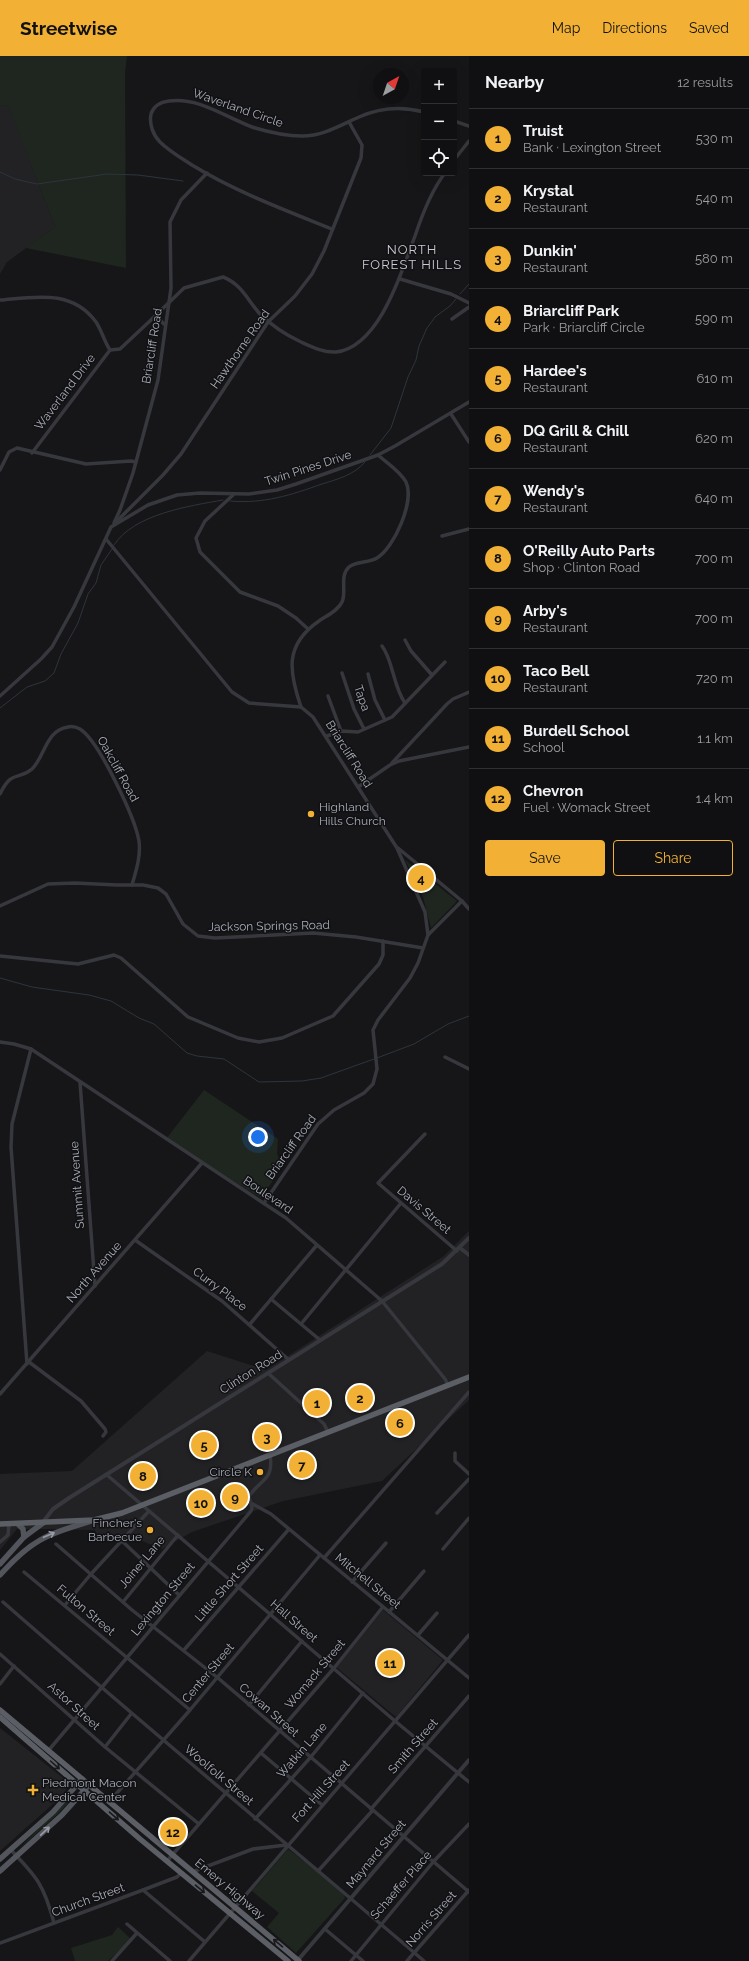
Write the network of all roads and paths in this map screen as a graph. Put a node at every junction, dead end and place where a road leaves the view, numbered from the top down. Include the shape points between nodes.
1 (421, 111) edge
2 (350, 122) junction
3 (457, 122) edge
4 (469, 126) edge
5 (469, 141) edge
6 (457, 156) edge
7 (207, 173) junction
8 (443, 176) edge
9 (332, 229) junction
10 (400, 279) junction
11 (0, 300) edge
12 (170, 301) junction
13 (469, 303) edge
14 (469, 307) edge
15 (152, 319) junction
16 (452, 319) dead end
17 (268, 322) junction
18 (164, 326) junction
19 (110, 350) junction
20 (469, 402) edge
21 (451, 414) junction
22 (469, 442) edge
23 (32, 453) junction
24 (378, 455) junction
25 (136, 462) junction
26 (0, 470) edge
27 (233, 495) junction
28 (111, 527) junction
29 (469, 529) edge
30 (442, 536) dead end
31 (106, 539) junction
32 (308, 629) junction
33 (405, 640) dead end
34 (382, 646) dead end
35 (445, 662) dead end
36 (342, 673) dead end
37 (368, 674) dead end
38 (432, 675) junction
39 (469, 692) edge
40 (0, 696) edge
41 (328, 696) dead end
42 (405, 703) junction
43 (301, 707) junction
44 (385, 720) junction
45 (364, 729) junction
46 (341, 731) junction
47 (327, 736) junction
48 (469, 747) edge
49 (390, 765) junction
50 (358, 788) junction
51 (0, 794) edge
52 (397, 848) junction
53 (132, 885) junction
54 (462, 901) junction
55 (0, 906) edge
56 (469, 909) edge
57 (428, 935) junction
58 (383, 941) junction
59 (423, 948) junction
60 (0, 956) edge
61 (0, 1042) edge
62 (31, 1049) junction
63 (445, 1057) dead end
64 (469, 1069) edge
65 (80, 1082) junction
66 (425, 1134) dead end
67 (202, 1163) junction
68 (264, 1203) junction
69 (401, 1203) junction
70 (469, 1238) edge
71 (135, 1240) junction
72 (317, 1245) junction
73 (459, 1249) junction
74 (469, 1255) edge
75 (346, 1269) junction
76 (95, 1286) junction
77 (271, 1299) junction
78 (382, 1301) junction
79 (250, 1324) junction
80 (301, 1324) junction
81 (320, 1340) junction
82 (289, 1360) junction
83 (28, 1363) junction
84 (268, 1373) junction
85 (469, 1377) edge
86 (448, 1385) junction
87 (469, 1392) edge
88 (0, 1394) edge
89 (328, 1432) junction
90 (103, 1436) dead end
91 (455, 1453) dead end
92 (270, 1455) junction
93 (469, 1474) edge
94 (107, 1475) junction
95 (469, 1479) edge
96 (251, 1503) junction
97 (143, 1505) junction
98 (149, 1511) junction
99 (437, 1513) dead end
100 (469, 1518) edge
101 (94, 1520) junction
102 (43, 1523) junction
103 (0, 1524) edge
104 (9, 1524) junction
105 (18, 1524) junction
106 (289, 1529) junction
107 (178, 1535) junction
108 (24, 1537) junction
109 (122, 1541) junction
110 (0, 1542) edge
111 (386, 1543) dead end
112 (56, 1544) dead end
113 (443, 1549) dead end
114 (320, 1555) junction
115 (324, 1558) junction
116 (208, 1561) junction
117 (0, 1564) edge
118 (150, 1569) junction
119 (424, 1571) dead end
120 (24, 1572) dead end
121 (0, 1574) edge
122 (91, 1574) junction
123 (352, 1582) junction
124 (238, 1587) junction
125 (179, 1595) junction
126 (3, 1602) dead end
127 (122, 1602) junction
128 (65, 1605) junction
129 (382, 1608) junction
130 (389, 1612) junction
131 (437, 1613) dead end
132 (270, 1614) junction
133 (153, 1627) junction
134 (418, 1635) junction
135 (469, 1635) edge
136 (302, 1641) junction
137 (184, 1650) junction
138 (0, 1654) edge
139 (127, 1658) junction
140 (448, 1660) junction
141 (14, 1666) junction
142 (334, 1668) junction
143 (218, 1678) junction
144 (469, 1678) edge
145 (0, 1684) edge
146 (101, 1688) junction
147 (363, 1693) junction
148 (469, 1696) edge
149 (249, 1705) junction
150 (0, 1710) edge
151 (190, 1710) junction
152 (131, 1714) junction
153 (0, 1718) edge
154 (74, 1720) junction
155 (395, 1722) junction
156 (279, 1732) junction
157 (164, 1741) junction
158 (105, 1746) junction
159 (426, 1746) junction
160 (48, 1751) junction
161 (261, 1753) junction
162 (310, 1758) junction
163 (469, 1760) edge
164 (136, 1773) junction
165 (458, 1773) junction
166 (290, 1778) junction
167 (82, 1779) junction
168 (469, 1782) edge
169 (341, 1784) junction
170 (77, 1785) junction
171 (89, 1785) junction
172 (84, 1791) junction
173 (225, 1794) junction
174 (109, 1802) junction
175 (322, 1805) junction
176 (372, 1810) junction
177 (255, 1819) junction
178 (199, 1824) junction
179 (469, 1824) edge
180 (404, 1836) junction
181 (287, 1845) junction
182 (271, 1848) junction
183 (10, 1849) junction
184 (280, 1853) junction
185 (17, 1856) junction
186 (172, 1856) junction
187 (0, 1859) edge
188 (434, 1861) junction
189 (167, 1862) junction
190 (319, 1870) junction
191 (0, 1871) edge
192 (192, 1872) junction
193 (181, 1873) junction
194 (144, 1890) junction
195 (469, 1891) edge
196 (352, 1898) junction
197 (234, 1908) junction
198 (229, 1913) junction
199 (54, 1923) junction
200 (127, 1924) dead end
201 (381, 1924) junction
202 (325, 1929) junction
203 (137, 1933) junction
204 (205, 1942) junction
205 (0, 1943) edge
206 (415, 1953) junction
207 (355, 1955) junction
208 (112, 1961) edge
209 (170, 1961) edge
210 (189, 1961) edge
211 (288, 1961) edge
212 (298, 1961) edge
213 (350, 1961) edge
214 (363, 1961) edge
215 (407, 1961) edge
216 (424, 1961) edge

1 - 2 street, Waverland Circle via 402,108 383,110 366,114
2 - 7 street, Waverland Circle via 312,136 283,135 252,127 194,102 169,101 156,106 151,116 154,134 167,148
2 - 9 street, Hawthorne Road via 360,141 362,154
3 - 4 street
5 - 6 street
7 - 9 street, Waverland Circle via 254,197
7 - 12 street, Briarcliff Road via 181,200 170,222
8 - 10 street, Waverland Drive via 436,185 420,222
9 - 17 street, Hawthorne Road via 321,258 308,279 295,296
10 - 13 street via 441,290
10 - 17 street, Waverland Drive via 389,302 364,339 357,345 341,351 327,351 311,346
11 - 19 street via 51,296 70,301 85,310 92,318
12 - 15 street, Waverland Drive
12 - 17 street, Waverland Drive via 192,285 223,277 240,288
12 - 18 street, Briarcliff Road
14 - 16 street
15 - 18 street via 161,320
15 - 19 street, Waverland Drive via 120,349
17 - 28 street, Hawthorne Road via 181,454 163,476
18 - 25 street, Briarcliff Road via 158,380
19 - 23 street, Waverland Drive
20 - 21 street, Twin Pines Drive
21 - 22 street
21 - 24 street, Twin Pines Drive
23 - 25 street via 86,464
23 - 26 street via 17,448 11,450
24 - 27 street, Twin Pines Drive via 277,490
24 - 32 street via 407,485 408,499 403,521 378,557 347,569 340,606
25 - 28 street, Briarcliff Road via 120,510
27 - 28 street, Twin Pines Drive via 194,494 170,497 148,505
27 - 32 street via 202,525 196,538 200,552 240,592 278,606
28 - 31 street
29 - 30 street
31 - 40 street via 52,647
31 - 43 street via 232,692 249,703
32 - 43 street via 297,645 292,664 293,682
33 - 38 street
34 - 42 street via 396,688
35 - 38 street
36 - 45 street, Tapa
37 - 44 street via 375,700
38 - 42 street
39 - 49 street via 446,704
41 - 46 street
42 - 44 street via 392,717
43 - 47 street, Briarcliff Road via 314,717
44 - 45 street
45 - 46 street via 356,732
46 - 47 street
47 - 50 street, Briarcliff Road
48 - 49 street via 399,760
49 - 50 street
50 - 52 street, Briarcliff Road
51 - 53 street, Oakcliff Road via 8,780 32,768 54,734 66,727 78,728 86,734 106,764 136,828 139,853
52 - 54 street
52 - 57 street, Briarcliff Road via 425,912
53 - 55 street, Jackson Springs Road via 48,884
53 - 58 street, Jackson Springs Road via 151,886 162,890 170,899 183,924 198,936 215,938 313,933
54 - 56 street
54 - 57 street
57 - 59 street, Briarcliff Road
58 - 59 street, Jackson Springs Road
58 - 60 street via 379,964 333,1016 282,1038 259,1042 238,1038 188,1017 121,958 114,955 78,964
59 - 68 street, Briarcliff Road via 410,978 375,1025 372,1034 377,1073 373,1084 364,1093 334,1110 312,1131
61 - 62 street, Boulevard
62 - 65 street, Boulevard
62 - 83 street via 12,1124 11,1147
63 - 64 street
65 - 67 street, Boulevard
65 - 76 street, Summit Avenue
66 - 69 street, Davis Street via 378,1183
67 - 68 street, Boulevard
67 - 71 street, North Avenue
68 - 72 street, Boulevard
69 - 73 street, Davis Street
69 - 75 street
70 - 73 street, Clinton Road
71 - 76 street, North Avenue
71 - 79 street, Curry Place via 222,1300
72 - 75 street, Boulevard
72 - 77 street
73 - 74 street
73 - 78 street, Clinton Road via 442,1264
75 - 78 street, Boulevard
75 - 80 street
76 - 83 street, North Avenue
77 - 79 street
77 - 80 street
78 - 81 street, Clinton Road
78 - 86 street, Boulevard
79 - 82 street, Curry Place
80 - 81 street
81 - 82 street, Clinton Road
82 - 84 street, Clinton Road
83 - 88 street, North Avenue
83 - 90 street via 81,1401 105,1430
84 - 89 street via 324,1424
84 - 94 street, Clinton Road
85 - 86 highway
86 - 89 highway
87 - 115 street
89 - 92 highway
91 - 93 street via 455,1461
92 - 96 street, Lexington Street via 272,1470 249,1496
92 - 97 highway
94 - 97 street, Hall Street
94 - 102 street, Clinton Road via 59,1505
95 - 99 street
96 - 106 street, Mitchell Street via 271,1514
96 - 116 street, Lexington Street via 251,1511
97 - 98 street, Hall Street
97 - 101 highway
98 - 107 street, Hall Street
98 - 109 street
100 - 113 street
101 - 102 highway
121 -> 101 main road via 16,1556 34,1542 57,1531
102 - 105 highway
102 - 108 main road
103 - 104 highway
104 - 105 highway
104 - 110 street via 8,1535
105 - 108 main road via 23,1529
106 - 114 street, Mitchell Street
106 - 124 street, Little Short Street
107 - 116 street, Hall Street
107 - 118 street, Joiner Lane
108 - 117 main road
109 - 118 street
109 - 122 street
111 - 123 street
112 - 122 street, Cowan Street
114 - 115 street, Mitchell Street
114 - 132 street, Center Street
115 - 123 street, Mitchell Street
116 - 124 street, Hall Street
116 - 125 street, Lexington Street
118 - 125 street
118 - 127 street, Joiner Lane
119 - 130 street
120 - 128 street, Fulton Street
122 - 127 street, Cowan Street
122 - 128 street
123 - 129 street, Mitchell Street
124 - 132 street, Hall Street
124 - 137 street, Little Short Street
125 - 133 street, Lexington Street
126 - 146 street, Woolfolk Street
127 - 133 street, Cowan Street
128 - 139 street, Fulton Street
129 - 130 street, Mitchell Street
129 - 142 street, Womack Street
130 - 134 street, Mitchell Street
131 - 134 street
132 - 136 street, Hall Street
132 - 143 street, Center Street
133 - 137 street, Cowan Street
133 - 139 street, Lexington Street
134 - 140 street, Mitchell Street
135 - 140 street, Fort Hill Street
136 - 142 street, Hall Street
136 - 149 street
137 - 143 street, Cowan Street
138 - 141 street, Astor Street
139 - 146 street, Lexington Street
139 - 151 street, Fulton Street
140 - 144 street, Mitchell Street
140 - 155 street, Fort Hill Street
141 - 145 street
141 - 154 street, Astor Street
142 - 147 street, Hall Street
142 - 156 street, Womack Street
143 - 149 street, Cowan Street
143 - 151 street, Center Street
146 - 152 street, Woolfolk Street
146 - 154 street, Lexington Street
147 - 155 street, Hall Street
147 - 162 street, Watkin Lane
148 - 159 street, Smith Street
149 - 156 street, Cowan Street
150 - 160 highway, Emery Highway
151 - 157 street, Center Street
152 - 157 street, Woolfolk Street
152 - 158 street
153 -> 170 highway, Emery Highway
154 - 158 street, Astor Street
154 - 160 street, Lexington Street
155 - 159 street, Hall Street
155 - 169 street, Fort Hill Street
156 - 161 street, Womack Street
156 - 162 street, Cowan Street
157 - 164 street, Center Street
157 - 173 street, Woolfolk Street
158 - 164 street, Astor Street
159 - 165 street, Hall Street
159 - 176 street, Smith Street
160 - 167 highway, Emery Highway
161 - 166 street
161 - 173 street, Womack Street
162 - 166 street, Watkin Lane
162 - 169 street, Cowan Street
163 - 165 street, Maynard Street
164 - 174 street, Center Street
164 - 178 street, Astor Street
165 - 168 street, Hall Street
165 - 180 street, Maynard Street
166 - 175 street
166 - 177 street, Watkin Lane
167 - 170 main road
167 - 171 highway, Emery Highway
169 - 175 street, Fort Hill Street
169 - 176 street, Cowan Street
170 - 172 highway, Emery Highway
170 - 183 main road via 53,1812
171 - 172 main road
171 - 174 highway, Emery Highway
185 -> 172 main road
172 -> 189 highway, Emery Highway
173 - 177 street, Woolfolk Street
173 - 178 street, Womack Street
174 - 186 highway, Emery Highway
175 - 181 street, Fort Hill Street
176 - 180 street, Cowan Street
176 - 190 street, Smith Street
177 - 181 street, Woolfolk Street
178 - 186 street, Womack Street
179 - 188 street, Schaeffer Place
180 - 188 street, Cowan Street
180 - 196 street, Maynard Street
181 - 182 street
181 - 184 street, Fort Hill Street
181 - 190 street, Woolfolk Street
182 - 184 street
182 - 192 street via 249,1850
183 - 185 street
183 - 187 main road
184 - 197 street, Fort Hill Street
185 - 191 main road
185 - 199 street via 40,1882
186 - 189 street, Womack Street
186 - 192 highway, Emery Highway
188 - 195 street, Cowan Street
188 - 201 street, Schaeffer Place
189 - 193 highway, Emery Highway
190 - 196 street, Woolfolk Street
192 - 197 highway, Emery Highway
193 - 194 street, Church Street
193 -> 198 highway, Emery Highway
194 - 199 street, Church Street
194 - 204 street
195 - 206 street, Norris Street
196 - 201 street, Woolfolk Street
196 - 202 street, Maynard Street
197 - 198 street, Fort Hill Street
212 -> 197 highway, Emery Highway
198 - 204 street, Fort Hill Street
198 - 211 highway, Emery Highway
199 - 205 street, Church Street
200 - 203 street
201 - 206 street, Woolfolk Street
201 - 207 street, Schaeffer Place
202 - 207 street
202 - 212 street, Maynard Street
203 - 208 street
203 - 209 street
204 - 210 street, Fort Hill Street
206 - 215 street, Norris Street
206 - 216 street, Woolfolk Street
207 - 213 street, Schaeffer Place
207 - 214 street

